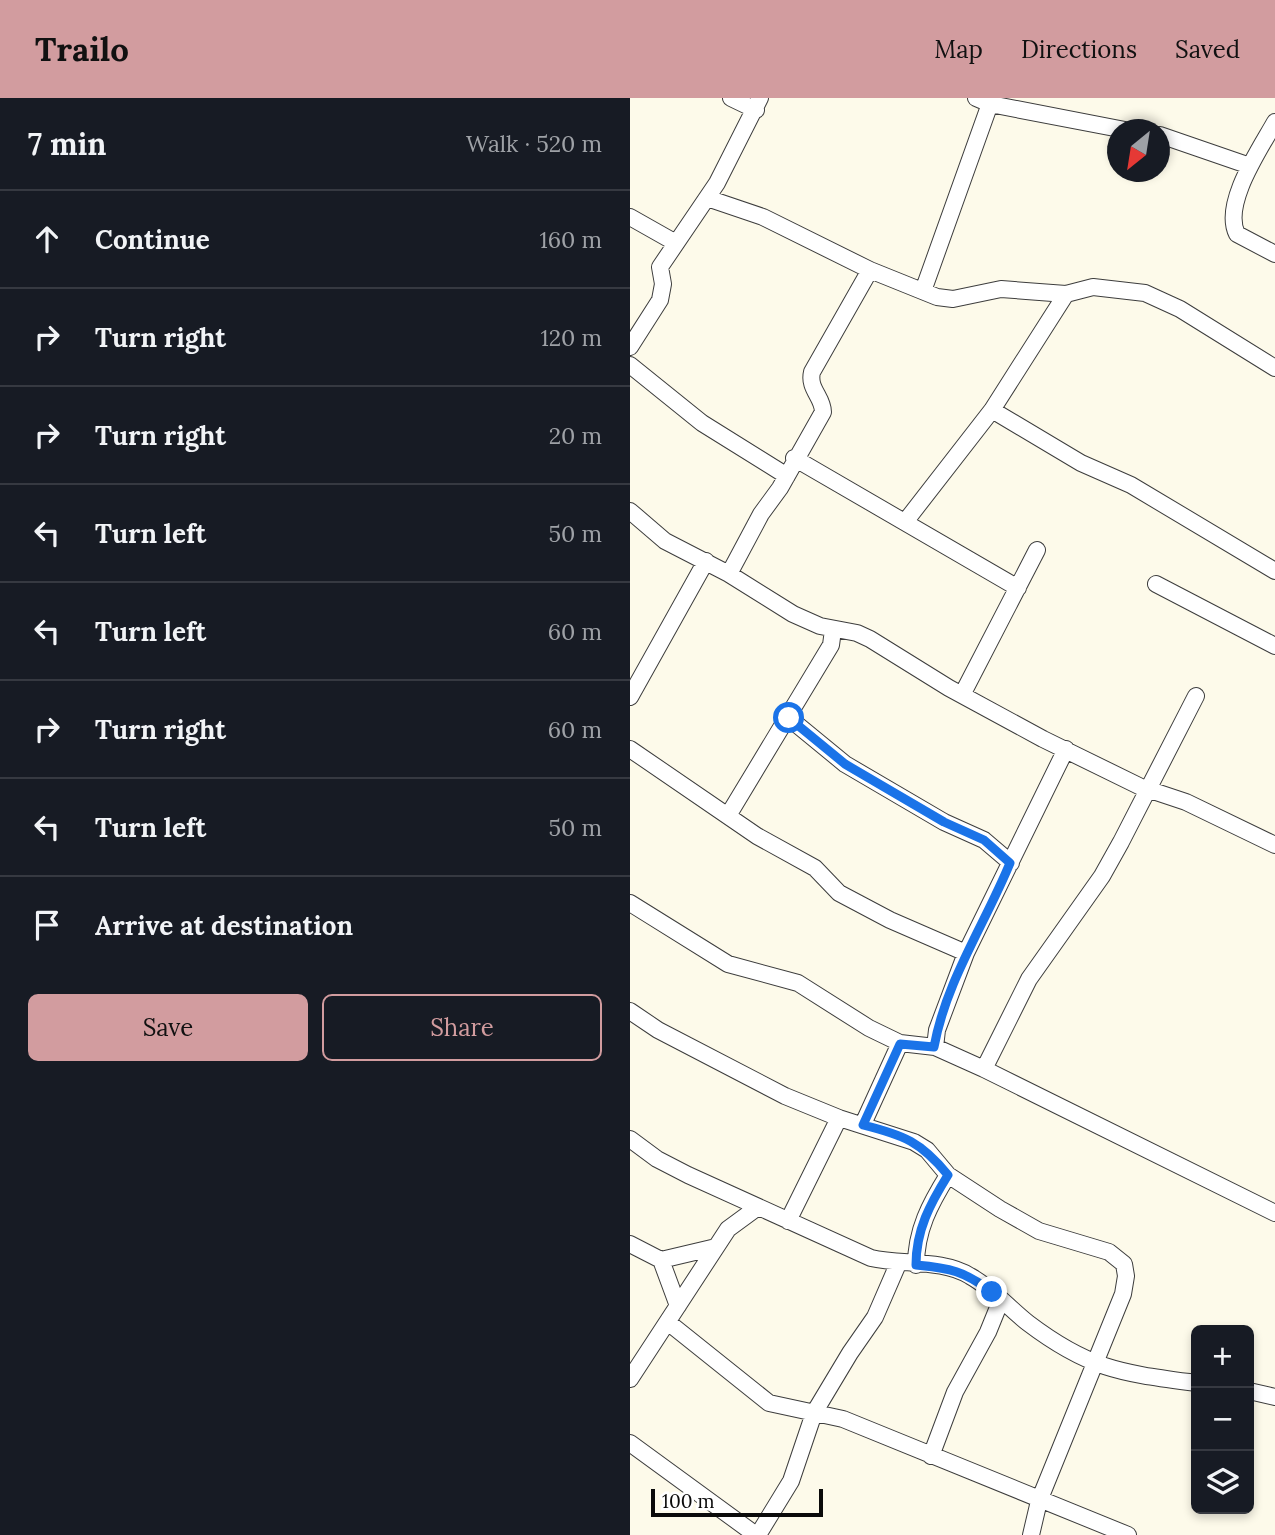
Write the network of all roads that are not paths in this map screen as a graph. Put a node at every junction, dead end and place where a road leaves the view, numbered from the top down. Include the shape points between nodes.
1 (731, 98) edge
2 (986, 100) edge
3 (758, 104) edge
4 (1275, 122) edge
5 (1107, 126) edge
6 (1170, 138) edge
7 (1271, 138) edge
8 (1250, 166) junction
9 (707, 198) junction
10 (630, 217) edge
11 (676, 243) junction
12 (1275, 254) edge
13 (870, 270) junction
14 (923, 291) junction
15 (1066, 295) junction
16 (630, 347) edge
17 (630, 365) edge
18 (1275, 368) edge
19 (992, 410) junction
20 (794, 458) junction
21 (787, 475) junction
22 (630, 511) edge
23 (905, 522) junction
24 (1037, 550) dead end
25 (706, 561) junction
26 (1275, 571) edge
27 (729, 575) junction
28 (1156, 584) dead end
29 (1018, 588) junction
30 (833, 630) junction
31 (1275, 646) edge
32 (962, 695) junction
33 (1196, 696) dead end
34 (630, 697) edge
35 (789, 718) junction
36 (630, 749) edge
37 (1066, 749) junction
38 (1148, 789) junction
39 (729, 814) junction
40 (1275, 845) edge
41 (1010, 863) junction
42 (630, 903) edge
43 (966, 953) junction
44 (630, 1011) edge
45 (900, 1044) junction
46 (934, 1047) junction
47 (984, 1069) junction
48 (839, 1118) junction
49 (863, 1125) junction
50 (630, 1139) edge
51 (948, 1175) junction
52 (758, 1207) junction
53 (1275, 1213) edge
54 (788, 1222) junction
55 (630, 1244) edge
56 (716, 1247) junction
57 (661, 1260) junction
58 (898, 1264) junction
59 (916, 1265) junction
60 (1001, 1300) junction
61 (678, 1306) junction
62 (669, 1323) junction
63 (1094, 1364) junction
64 (630, 1379) edge
65 (1191, 1382) edge
66 (1254, 1392) edge
67 (1275, 1397) edge
68 (814, 1413) junction
69 (630, 1443) edge
70 (931, 1456) junction
71 (1039, 1501) junction
72 (757, 1535) edge
73 (1031, 1535) edge
74 (1128, 1535) edge

1 - 3 street
2 - 5 street
2 - 14 street
3 - 9 street
4 - 7 street
6 - 8 street
7 - 8 street
8 - 12 street via 1231,214 1232,224 1237,234
9 - 11 street
9 - 13 street via 763,217
10 - 11 street
11 - 16 street via 660,267 660,300
13 - 14 street
13 - 20 street via 812,372 813,389 823,412
14 - 15 street via 953,299 1001,289
15 - 18 street via 1093,287 1145,293 1180,309
15 - 19 street
17 - 21 street via 702,423
19 - 23 street
19 - 26 street
20 - 21 street
20 - 23 street
21 - 27 street
22 - 25 street via 665,541
23 - 29 street
24 - 29 street
25 - 27 street
25 - 34 street
27 - 30 street via 793,614
28 - 31 street
29 - 32 street
30 - 32 street via 870,639
30 - 35 street via 831,645
32 - 37 street
33 - 38 street
35 - 39 street
35 - 41 street via 845,764 984,840
36 - 39 street
37 - 38 street
37 - 41 street
38 - 40 street
38 - 47 street via 1102,876 1030,979
39 - 43 street via 757,836 815,868 839,893
41 - 43 street
42 - 45 street via 728,964 798,983
43 - 46 street
44 - 48 street via 785,1096
45 - 46 street
45 - 49 street
46 - 47 street
47 - 53 street
48 - 49 street
48 - 54 street
49 - 51 street via 914,1142
50 - 52 street via 657,1158
51 - 59 street via 916,1242
51 - 63 street via 1039,1231 1109,1252 1124,1264 1123,1294
52 - 54 street
52 - 56 street via 728,1229
54 - 58 street via 871,1258
55 - 57 street
56 - 57 street
56 - 61 street
57 - 61 street
58 - 59 street
58 - 68 street via 876,1317
59 - 60 street via 969,1275
60 - 63 street via 1064,1348
60 - 70 street via 955,1392
61 - 62 street
62 - 64 street
62 - 68 street via 756,1396 769,1404
63 - 65 street
63 - 71 street
66 - 67 street
68 - 70 street via 843,1419
68 - 72 street via 791,1481
69 - 72 street
70 - 71 street
71 - 73 street
71 - 74 street

